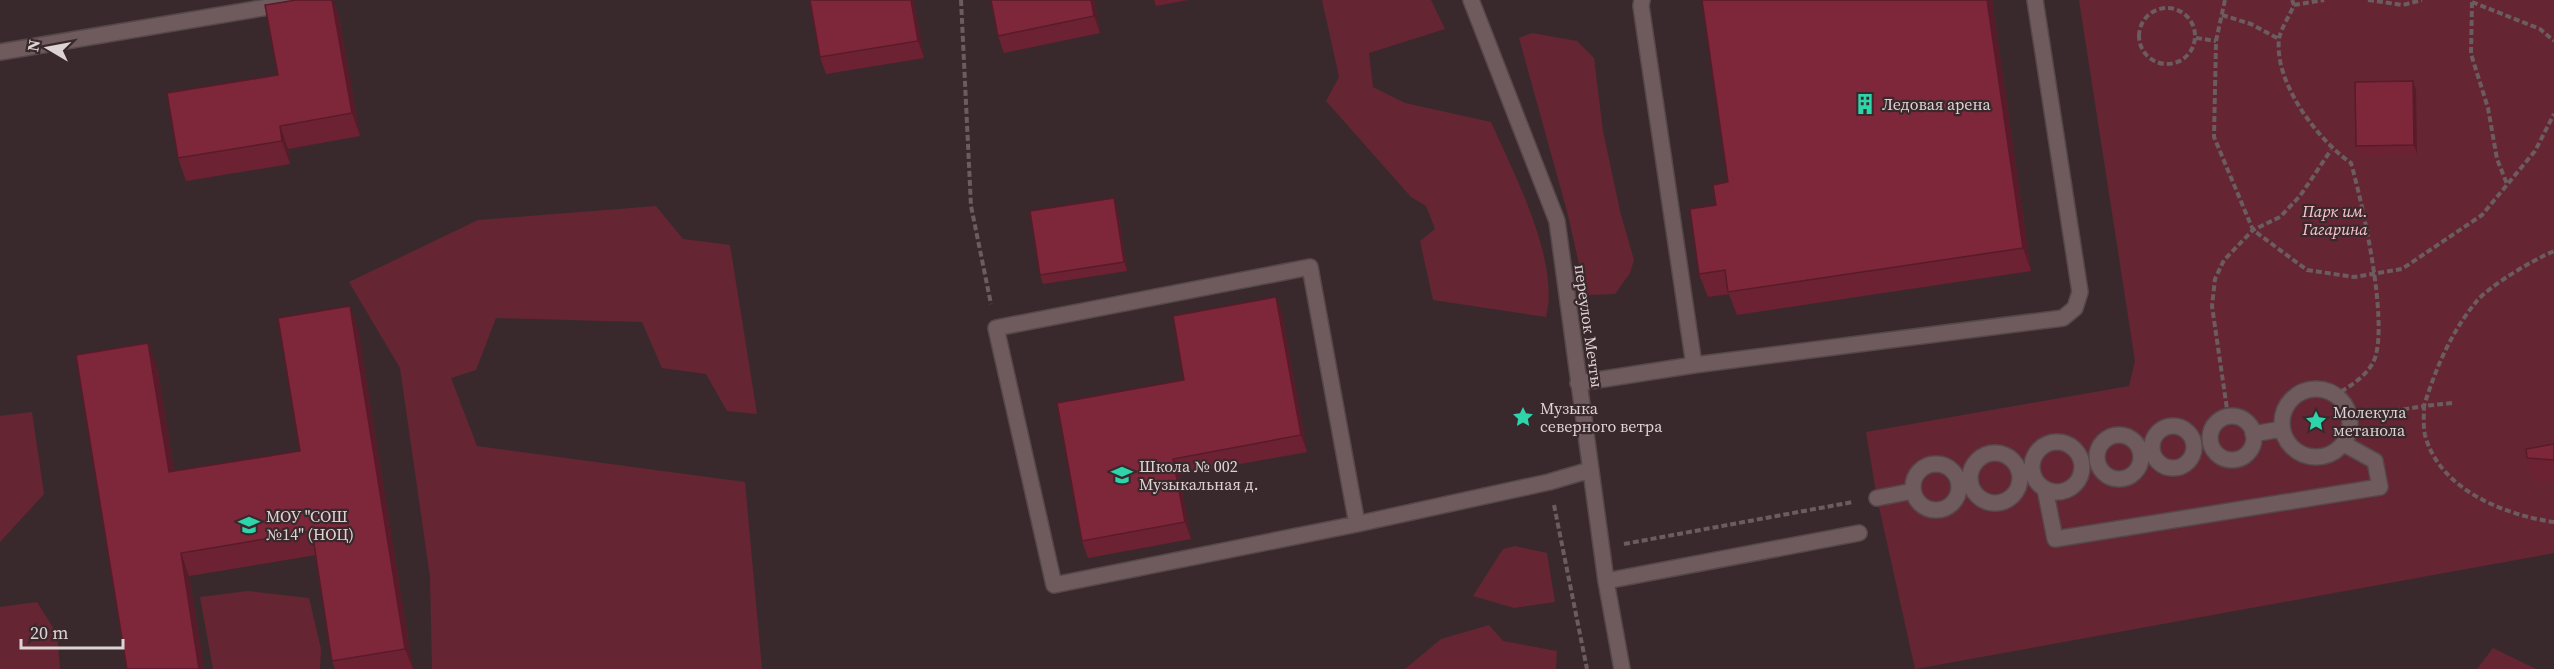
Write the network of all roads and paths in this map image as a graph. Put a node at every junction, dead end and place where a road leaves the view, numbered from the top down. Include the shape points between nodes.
1 (310, 0) edge
2 (961, 0) edge
3 (1471, 0) edge
4 (1642, 0) edge
5 (2036, 0) edge
6 (2225, 0) edge
7 (2324, 0) edge
8 (2368, 0) edge
9 (2421, 0) edge
10 (2471, 1) edge
11 (2293, 2) edge
12 (2222, 15) junction
13 (2196, 38) junction
14 (2279, 39) junction
15 (2216, 41) junction
16 (2554, 41) edge
17 (0, 52) edge
18 (2554, 114) edge
19 (2331, 150) junction
20 (2507, 184) junction
21 (2253, 230) junction
22 (2554, 251) edge
23 (2374, 274) junction
24 (996, 328) junction
25 (1694, 366) junction
26 (1578, 383) junction
27 (2336, 395) junction
28 (2452, 403) dead end
29 (2424, 406) junction
30 (2228, 416) junction
31 (2350, 417) junction
32 (2282, 429) junction
33 (2253, 434) junction
34 (2202, 442) junction
35 (2344, 444) junction
36 (2146, 452) junction
37 (2090, 462) junction
38 (1590, 470) junction
39 (2026, 472) junction
40 (1549, 482) junction
41 (1965, 483) junction
42 (2045, 489) junction
43 (1913, 492) junction
44 (1877, 498) joint
45 (2554, 522) edge
46 (1357, 524) junction
47 (1859, 533) dead end
48 (1601, 548) junction
49 (1606, 581) junction
50 (1587, 669) edge
51 (1622, 669) edge

1 - 17 street
2 - 24 path via 971,206
3 - 26 street, переулок Мечты via 1557,221
4 - 25 street
5 - 25 street via 2080,292 2075,308 2063,318
6 - 12 path
7 - 11 path
8 - 9 path via 2403,5
10 - 16 path via 2540,28
10 - 20 path via 2471,54
11 - 14 path
12 - 14 path
12 - 15 path
13 - 13 path via 2189,18 2170,8 2149,15 2139,34 2146,54 2165,64 2186,57
13 - 15 path
14 - 19 path via 2284,75 2292,96
15 - 21 path via 2214,137
18 - 20 path via 2535,151
19 - 21 path via 2300,196 2280,217
19 - 23 path via 2351,164
20 - 23 path via 2482,215 2402,269
21 - 23 path via 2307,270 2354,277
21 - 30 path via 2224,260 2215,279 2212,306
22 - 29 path via 2532,261 2476,300 2436,367
23 - 27 path via 2378,343 2374,360 2363,377
24 - 46 street via 1054,585
24 - 46 street via 1310,267
25 - 26 street
26 - 38 street, переулок Мечты
27 - 31 street
27 - 32 street via 2324,389 2297,394 2287,403
28 - 29 path
29 - 31 path
29 - 45 path via 2425,434 2442,468 2466,490 2524,518
30 - 33 street via 2242,418
30 - 34 street via 2215,423
31 - 35 street
32 - 33 street
32 - 35 street via 2291,447 2308,457 2321,458
33 - 34 street via 2248,453 2230,460
34 - 36 street via 2184,428 2174,426 2157,433
34 - 36 street via 2181,468 2163,467
35 - 42 street via 2374,461 2380,487 2055,539
36 - 37 street via 2135,471 2118,478
36 - 37 street via 2130,437 2111,436
37 - 39 street via 2070,445 2059,442 2039,450
37 - 42 street via 2076,484 2067,490
38 - 40 street
38 - 48 street, переулок Мечты
39 - 41 street via 2014,494 2005,501 1983,499
39 - 41 street via 1997,452 1977,461
39 - 42 street
40 - 46 street
40 - 50 path
41 - 43 street via 1954,503 1935,511 1925,508
41 - 43 street via 1948,467 1938,464 1919,472
43 - 44 street
44 - 48 path
47 - 49 street
48 - 49 street, переулок Мечты
49 - 51 street, переулок Мечты

